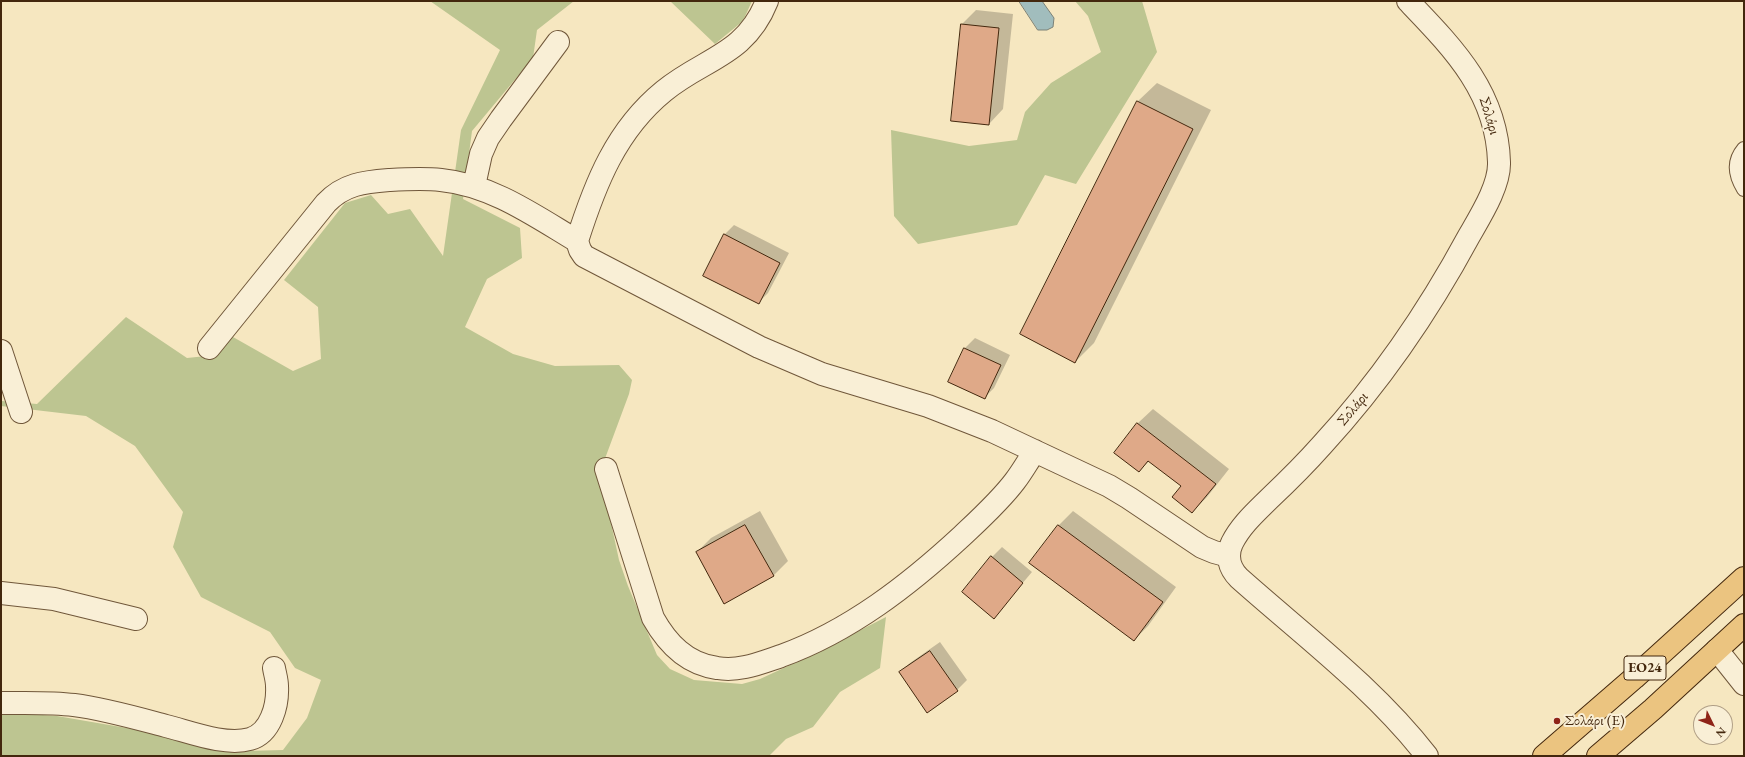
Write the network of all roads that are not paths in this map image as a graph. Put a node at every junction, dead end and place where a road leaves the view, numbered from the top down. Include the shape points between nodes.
1 (767, 1) edge
2 (1408, 1) edge
3 (558, 42) dead end
4 (1744, 149) edge
5 (474, 186) junction
6 (1744, 189) edge
7 (577, 241) junction
8 (209, 348) dead end
9 (1, 351) edge
10 (21, 412) dead end
11 (1035, 451) junction
12 (606, 469) dead end
13 (1229, 556) junction
14 (1744, 578) edge
15 (1, 593) edge
16 (136, 618) dead end
17 (1744, 625) edge
18 (1717, 650) junction
19 (274, 668) dead end
20 (1744, 684) edge
21 (1, 703) edge
22 (1427, 756) edge
23 (1544, 756) edge
24 (1598, 756) edge

1 - 7 street via 759,18 740,41 721,56 663,91 622,137 608,158
2 - 13 street, Σολάρι via 1456,52 1483,93 1498,147 1497,176 1482,213 1410,336 1365,395 1322,445 1244,524 1231,545
3 - 5 street via 488,138 481,154
4 - 6 lane via 1737,162 1736,171
5 - 7 street via 495,194
5 - 8 street via 442,180 417,179 358,183 340,190 326,203
7 - 11 street via 580,250 589,258 759,347 822,374 966,420
9 - 10 street
11 - 12 street via 1014,482 976,523 938,558 879,604 832,634 799,649 761,663 735,669 697,663 678,652 664,638 653,618
11 - 13 street via 1109,486 1208,550
13 - 22 street via 1231,568 1239,578 1387,711
14 - 23 main road, ΕΟ24
15 - 16 street via 54,599
17 - 18 main road, ΕΟ24
18 - 20 street
18 - 24 main road, ΕΟ24
19 - 21 street via 278,685 269,723 261,733 238,742 74,705

